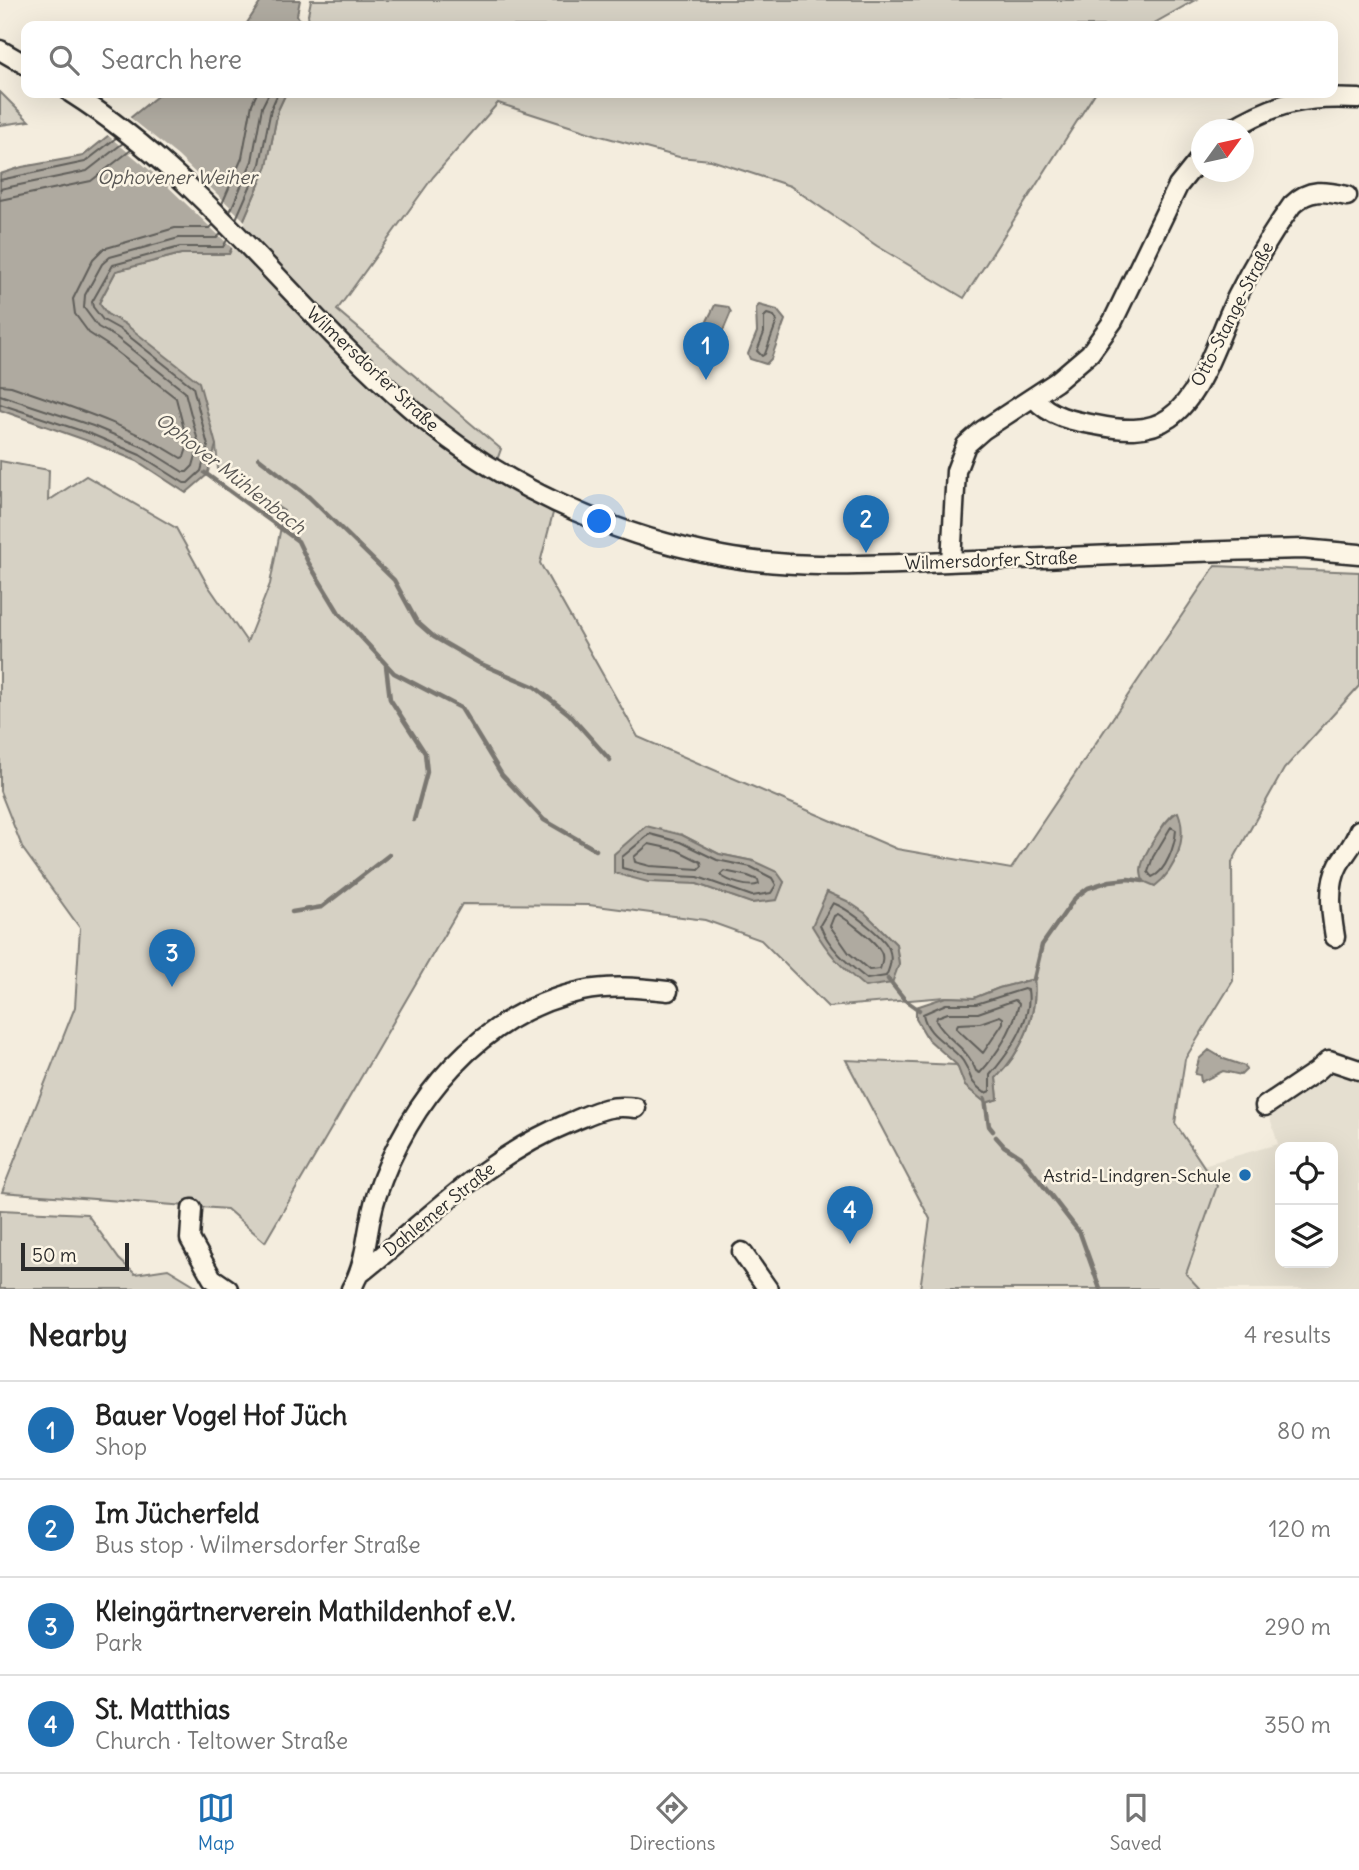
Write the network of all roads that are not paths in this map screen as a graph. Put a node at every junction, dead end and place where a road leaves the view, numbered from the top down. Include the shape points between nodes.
1 (0, 50) edge
2 (21, 62) edge
3 (79, 98) edge
4 (1316, 98) edge
5 (1338, 98) edge
6 (1359, 99) edge
7 (1248, 119) edge
8 (1191, 170) edge
9 (1347, 196) dead end
10 (1034, 398) junction
11 (1359, 554) edge
12 (951, 562) junction
13 (1359, 830) edge
14 (1335, 937) dead end
15 (668, 991) dead end
16 (1359, 1070) edge
17 (1265, 1106) dead end
18 (636, 1108) dead end
19 (192, 1209) dead end
20 (742, 1252) dead end
21 (356, 1281) edge
22 (228, 1289) edge
23 (768, 1289) edge

1 - 2 street
3 - 12 street, Wilmersdorfer Straße via 169,166 398,398 495,471 580,512 649,538 723,556 799,564
4 - 7 street via 1290,102
5 - 6 street
8 - 10 street via 1178,186 1103,337 1076,366
9 - 10 street, Otto-Stange-Straße via 1313,192 1292,205 1241,289 1191,398 1169,419 1141,428 1117,429 1060,417
10 - 12 street via 966,445 956,471
11 - 12 street, Wilmersdorfer Straße via 1303,549
13 - 14 street via 1355,844 1337,868 1330,904
15 - 21 street via 584,990 521,1012 483,1037 434,1088 395,1153 376,1198
16 - 17 street via 1329,1060
18 - 21 street, Dahlemer Straße via 608,1107 552,1130 485,1168
19 - 22 street via 190,1240 212,1278
20 - 23 street

